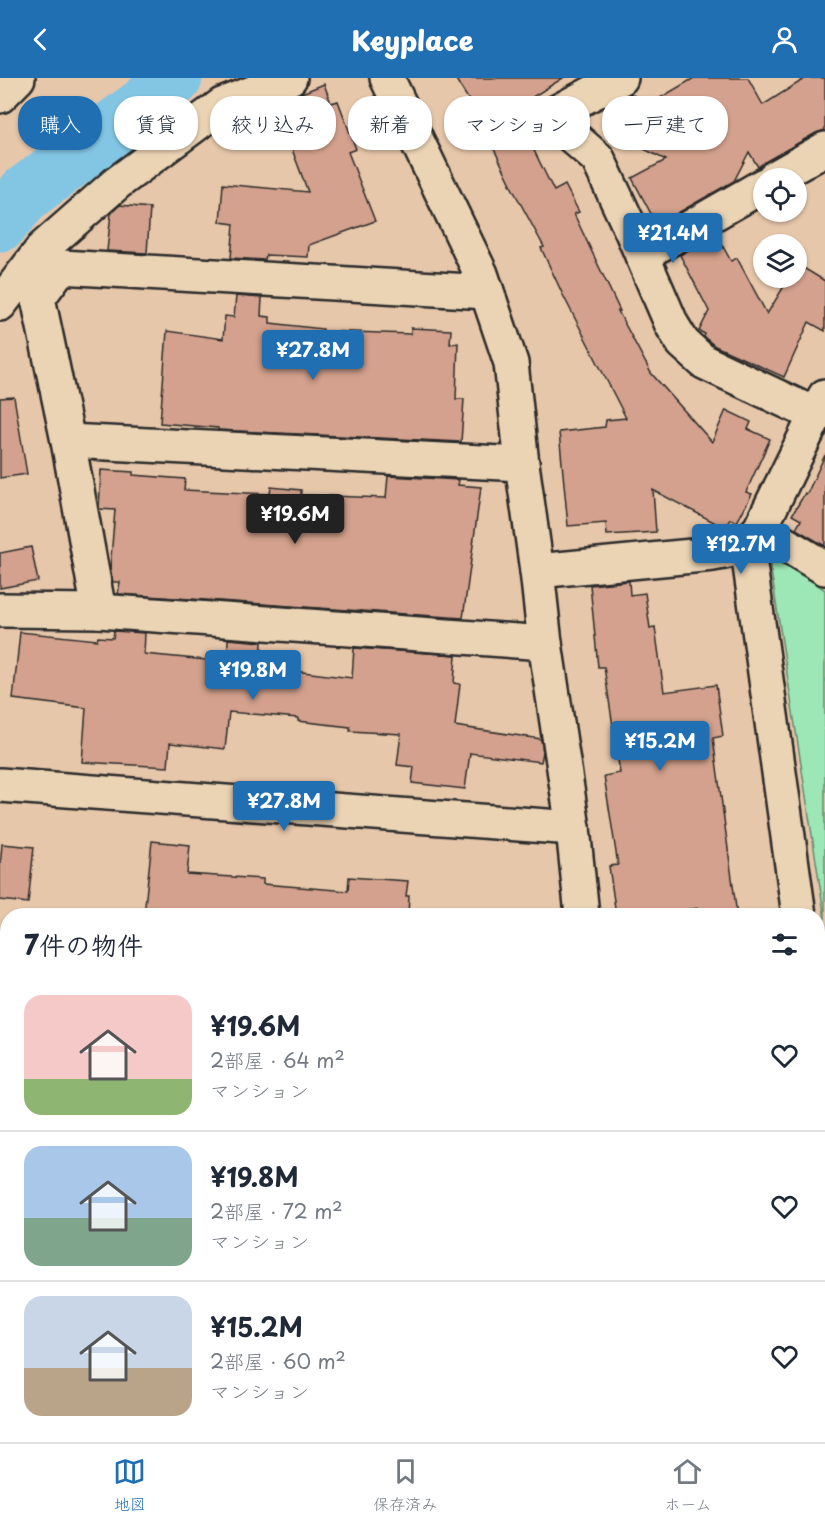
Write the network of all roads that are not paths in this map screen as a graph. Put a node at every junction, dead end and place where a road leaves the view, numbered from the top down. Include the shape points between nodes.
1 (18, 78) edge
2 (290, 78) edge
3 (387, 78) edge
4 (621, 78) edge
5 (0, 96) edge
6 (825, 149) edge
7 (792, 168) edge
8 (753, 191) edge
9 (642, 255) junction
10 (487, 292) junction
11 (0, 304) edge
12 (820, 406) edge
13 (68, 441) junction
14 (522, 464) junction
15 (754, 536) junction
16 (825, 568) edge
17 (537, 571) junction
18 (0, 610) edge
19 (99, 610) junction
20 (545, 644) junction
21 (0, 785) edge
22 (573, 828) junction
23 (581, 908) edge
24 (798, 908) edge

1 - 5 street
2 - 11 street via 222,105 117,183 44,248
3 - 10 street
4 - 9 street via 549,116 598,159
6 - 7 street
8 - 9 street
9 - 12 street via 672,325 683,343 704,362
10 - 13 street via 61,267 38,298
10 - 14 street via 511,363
12 - 15 street
13 - 14 street
13 - 19 street
14 - 17 street
15 - 16 street
15 - 17 street via 731,551 713,554
15 - 24 street
17 - 20 street
18 - 19 street
19 - 20 street
20 - 22 street
21 - 22 street
22 - 23 street

